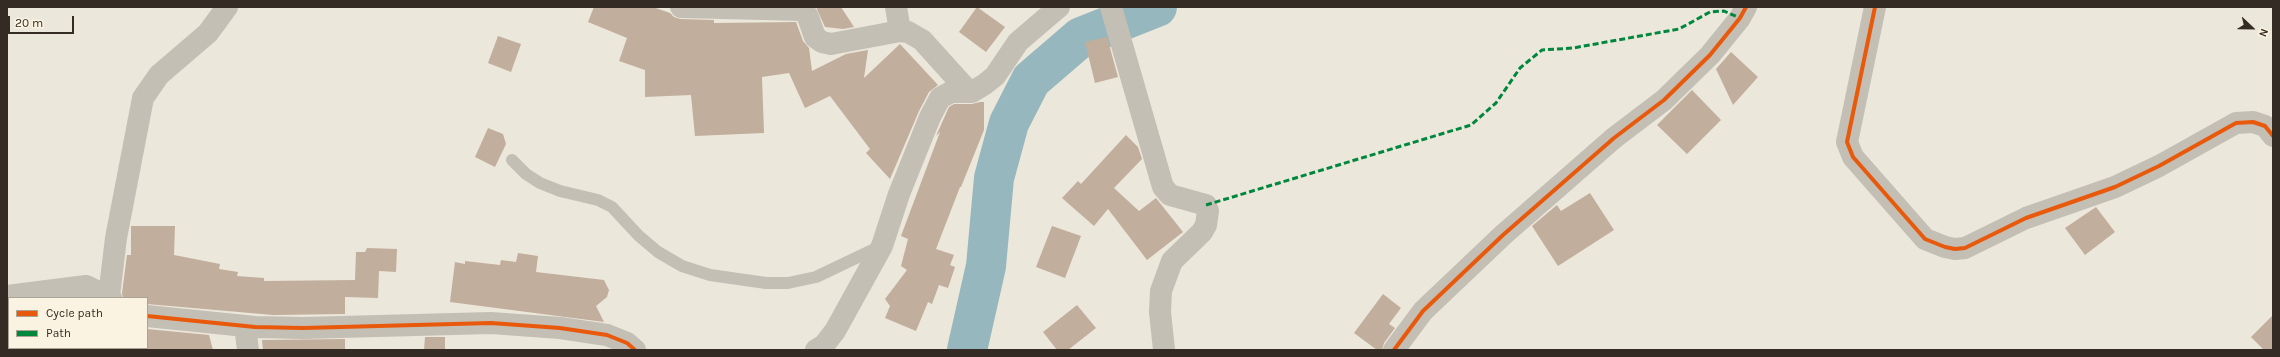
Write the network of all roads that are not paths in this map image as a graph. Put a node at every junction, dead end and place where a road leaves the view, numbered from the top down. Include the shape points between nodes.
1 (227, 7) edge
2 (681, 7) edge
3 (896, 7) edge
4 (1059, 7) edge
5 (1111, 7) edge
6 (1746, 7) edge
7 (1874, 7) edge
8 (900, 31) junction
9 (969, 92) junction
10 (2273, 136) edge
11 (512, 160) dead end
12 (882, 246) junction
13 (7, 296) edge
14 (110, 297) edge
15 (148, 316) edge
16 (245, 326) junction
17 (1161, 346) edge
18 (248, 350) edge
19 (635, 350) edge
20 (816, 350) edge
21 (1394, 350) edge

1 - 14 street via 208,33 159,75 143,98 116,238
2 - 8 street via 803,10 815,37 831,44
3 - 8 street
4 - 9 street via 1018,42 995,76
5 - 17 street via 1164,188 1170,195 1206,205 1208,211 1202,232 1172,261 1161,291
6 - 21 street via 1710,55 1664,100 1614,138 1503,235 1424,311
7 - 10 street via 1847,142 1853,157 1925,239 1944,247 1965,248 2026,218 2115,187 2159,166 2236,123 2253,122 2265,126
8 - 9 street via 908,32 922,40
9 - 12 street via 951,92 940,98 899,194
11 - 12 lane via 540,183 560,191 598,200 612,207 658,252 682,266 710,275 766,283 788,282 816,277
12 - 20 street via 835,331 824,345
13 - 14 street via 86,286
15 - 16 street
16 - 18 street
16 - 19 street via 303,328 491,323 560,328 608,335 627,343

